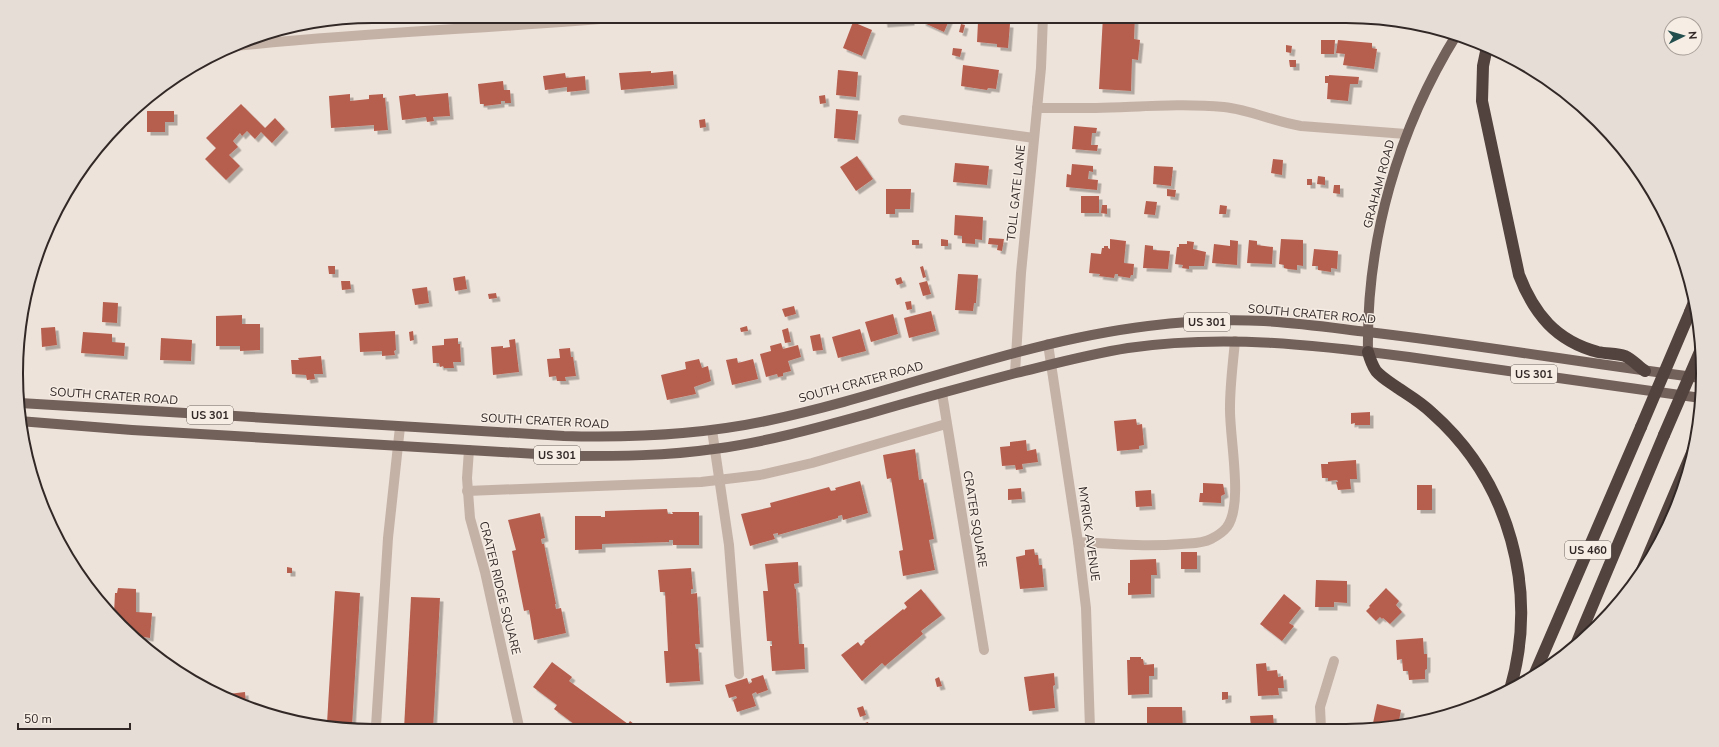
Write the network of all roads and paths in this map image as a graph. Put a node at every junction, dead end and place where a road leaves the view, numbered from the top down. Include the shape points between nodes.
1 (543, 23) edge
2 (1043, 23) edge
3 (1454, 41) edge
4 (254, 45) edge
5 (1486, 53) edge
6 (1037, 108) junction
7 (903, 120) dead end
8 (1406, 134) junction
9 (1034, 138) junction
10 (1690, 311) edge
11 (1367, 332) junction
12 (1235, 341) junction
13 (1048, 344) junction
14 (1017, 352) junction
15 (1368, 352) junction
16 (1695, 362) edge
17 (1051, 364) junction
18 (1645, 371) junction
19 (1016, 373) junction
20 (1696, 377) edge
21 (942, 393) junction
22 (1695, 397) edge
23 (25, 402) edge
24 (26, 421) edge
25 (946, 424) junction
26 (400, 427) junction
27 (712, 430) junction
28 (398, 446) junction
29 (716, 449) junction
30 (469, 450) junction
31 (719, 480) junction
32 (467, 490) junction
33 (1672, 500) edge
34 (1658, 533) edge
35 (1078, 542) junction
36 (1579, 635) edge
37 (984, 650) dead end
38 (1334, 661) dead end
39 (1538, 666) edge
40 (739, 674) dead end
41 (1513, 682) edge
42 (376, 724) edge
43 (518, 724) edge
44 (1090, 724) edge
45 (1321, 724) edge

1 - 4 street
2 - 6 street, TOLL GATE LANE
3 - 8 main road, GRAHAM ROAD
5 - 18 highway via 1482,101 1519,275 1526,292 1536,310 1558,333 1574,343 1599,352 1626,356
6 - 8 street via 1178,105 1224,107 1250,111 1287,124
6 - 9 street, TOLL GATE LANE
7 - 9 street
8 - 11 main road, GRAHAM ROAD via 1392,176 1380,227 1372,275
9 - 14 street, TOLL GATE LANE via 1021,273
10 - 39 highway, US 460, bridge
11 - 13 main road, SOUTH CRATER ROAD / US 301 via 1285,323 1218,321 1106,331
11 - 15 main road, GRAHAM ROAD
11 - 18 main road, SOUTH CRATER ROAD / US 301
12 - 15 main road, US 301 via 1309,345
12 - 17 main road, US 301 via 1130,348
12 - 35 street via 1230,408 1234,451 1234,503 1228,526 1210,540 1199,543 1166,545
13 - 14 main road, SOUTH CRATER ROAD / US 301
13 - 17 street, MYRICK AVENUE
14 - 19 street, TOLL GATE LANE
14 - 27 main road, SOUTH CRATER ROAD / US 301 via 852,399
15 - 22 main road, US 301
15 - 41 highway via 1370,362 1377,372 1421,403 1465,446 1497,500 1509,530 1522,593 1518,664
16 - 36 highway, bridge
17 - 19 main road, US 301
17 - 35 street, MYRICK AVENUE
18 - 20 main road, SOUTH CRATER ROAD / US 301
19 - 21 main road, US 301
21 - 25 street, CRATER SQUARE
21 - 29 main road, US 301 via 816,428
23 - 26 main road, SOUTH CRATER ROAD / US 301
24 - 28 main road, US 301
25 - 31 street via 812,463 760,475
25 - 37 street, CRATER SQUARE
26 - 27 main road, SOUTH CRATER ROAD / US 301 via 614,438
26 - 28 street
27 - 29 street
28 - 30 main road, US 301
28 - 42 street via 388,546
29 - 30 main road, US 301 via 618,456
29 - 31 street
30 - 32 street, CRATER RIDGE SQUARE
31 - 32 street
31 - 40 street via 729,545
32 - 43 street, CRATER RIDGE SQUARE via 470,518 485,572
33 - 34 highway
35 - 44 street, MYRICK AVENUE via 1087,623
38 - 45 street via 1320,707

